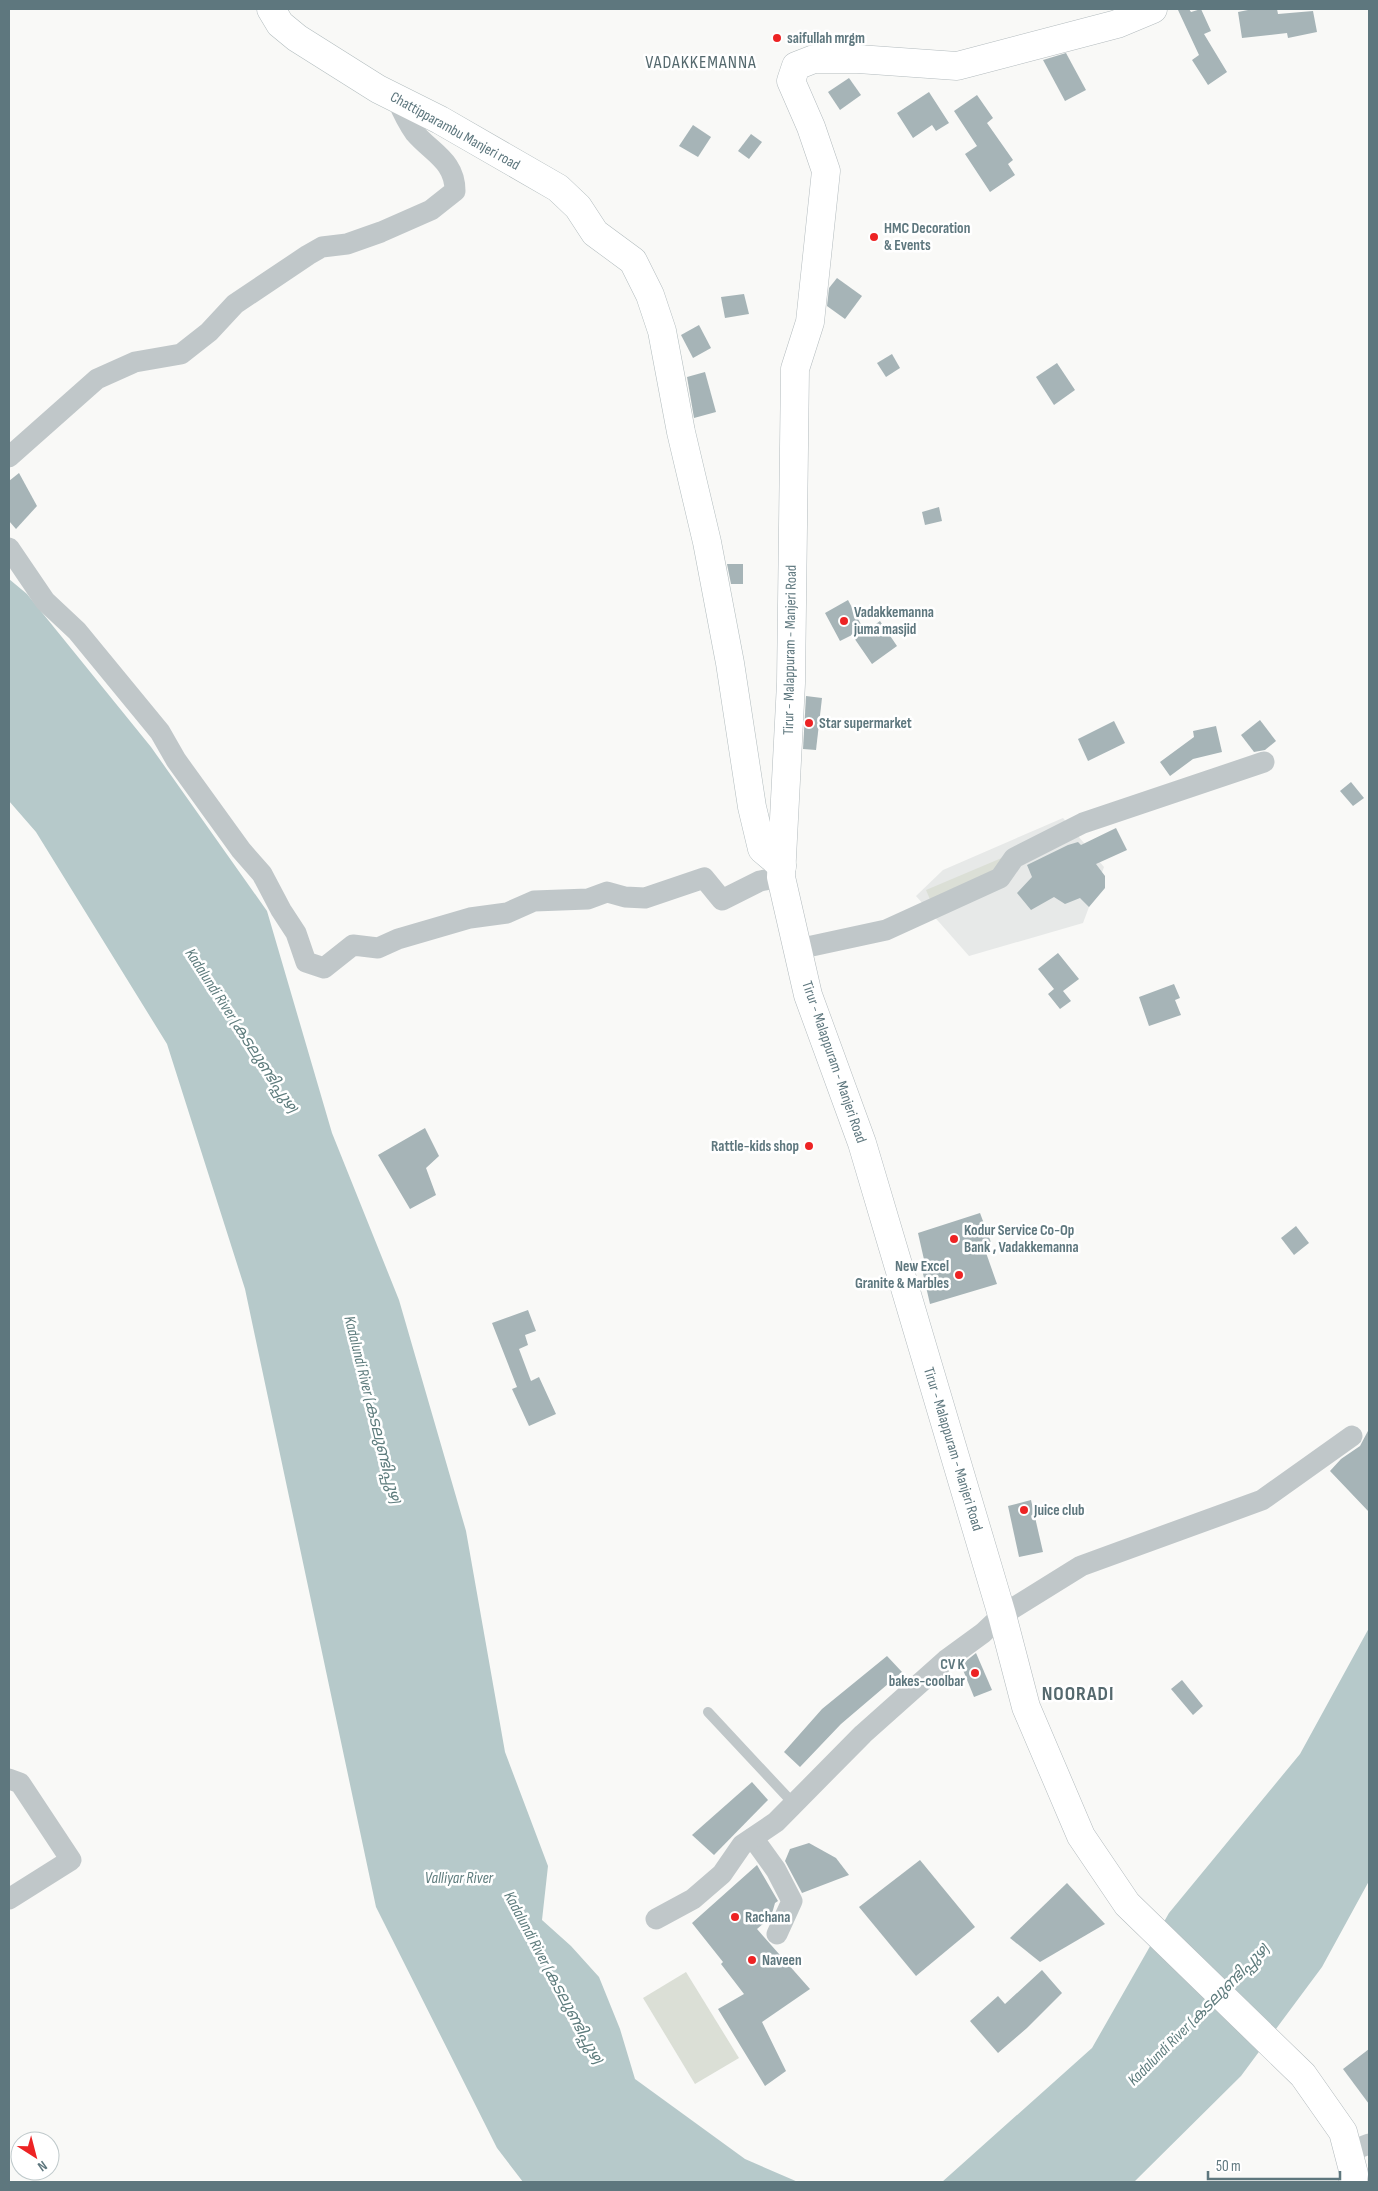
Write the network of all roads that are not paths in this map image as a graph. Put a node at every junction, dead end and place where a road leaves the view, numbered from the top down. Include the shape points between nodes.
1 (271, 9) edge
2 (1153, 9) edge
3 (397, 99) junction
4 (9, 457) edge
5 (9, 548) edge
6 (1264, 762) dead end
7 (781, 872) junction
8 (798, 949) junction
9 (1352, 1436) dead end
10 (1002, 1615) junction
11 (708, 1712) dead end
12 (9, 1779) edge
13 (793, 1803) junction
14 (753, 1838) junction
15 (9, 1899) edge
16 (656, 1919) dead end
17 (777, 1934) dead end
18 (1359, 2148) edge
19 (1353, 2182) edge

1 - 3 main road, Chattipparambu Manjeri road via 280,24 297,38
2 - 7 main road, Tirur - Malappuram - Manjeri Road via 1117,24 957,66 858,58 814,59 796,66 790,81 826,171 810,322 795,369 791,683
3 - 4 street via 417,135 437,152 455,177 455,191 430,210 381,232 347,244 322,247 308,255 235,304 209,332 181,354 136,362 97,379
3 - 7 main road, Chattipparambu Manjeri road via 558,188 578,207 595,233 633,261 650,295 662,331 707,542 730,662 752,807 762,849
5 - 7 street via 45,601 77,631 160,732 241,850 262,874 296,933 306,962 324,968 353,946 378,948 470,918 507,913 534,901 588,900 607,892 645,898 704,878 722,900
6 - 8 street via 1082,823 1014,858 1000,878 886,930
7 - 8 main road, Tirur - Malappuram - Manjeri Road
8 - 10 main road, Tirur - Malappuram - Manjeri Road via 808,995 862,1143
9 - 10 street via 1262,1500 1081,1566
10 - 13 street via 946,1660
10 - 18 main road, Tirur - Malappuram - Manjeri Road via 1026,1707 1081,1836 1127,1904 1304,2075 1343,2132
11 - 13 lane
12 - 15 street via 20,1783 71,1860
13 - 14 street via 776,1822
14 - 16 street via 742,1845 722,1874 693,1899
14 - 17 street via 776,1870 792,1901
18 - 19 main road, Tirur - Malappuram - Manjeri Road

